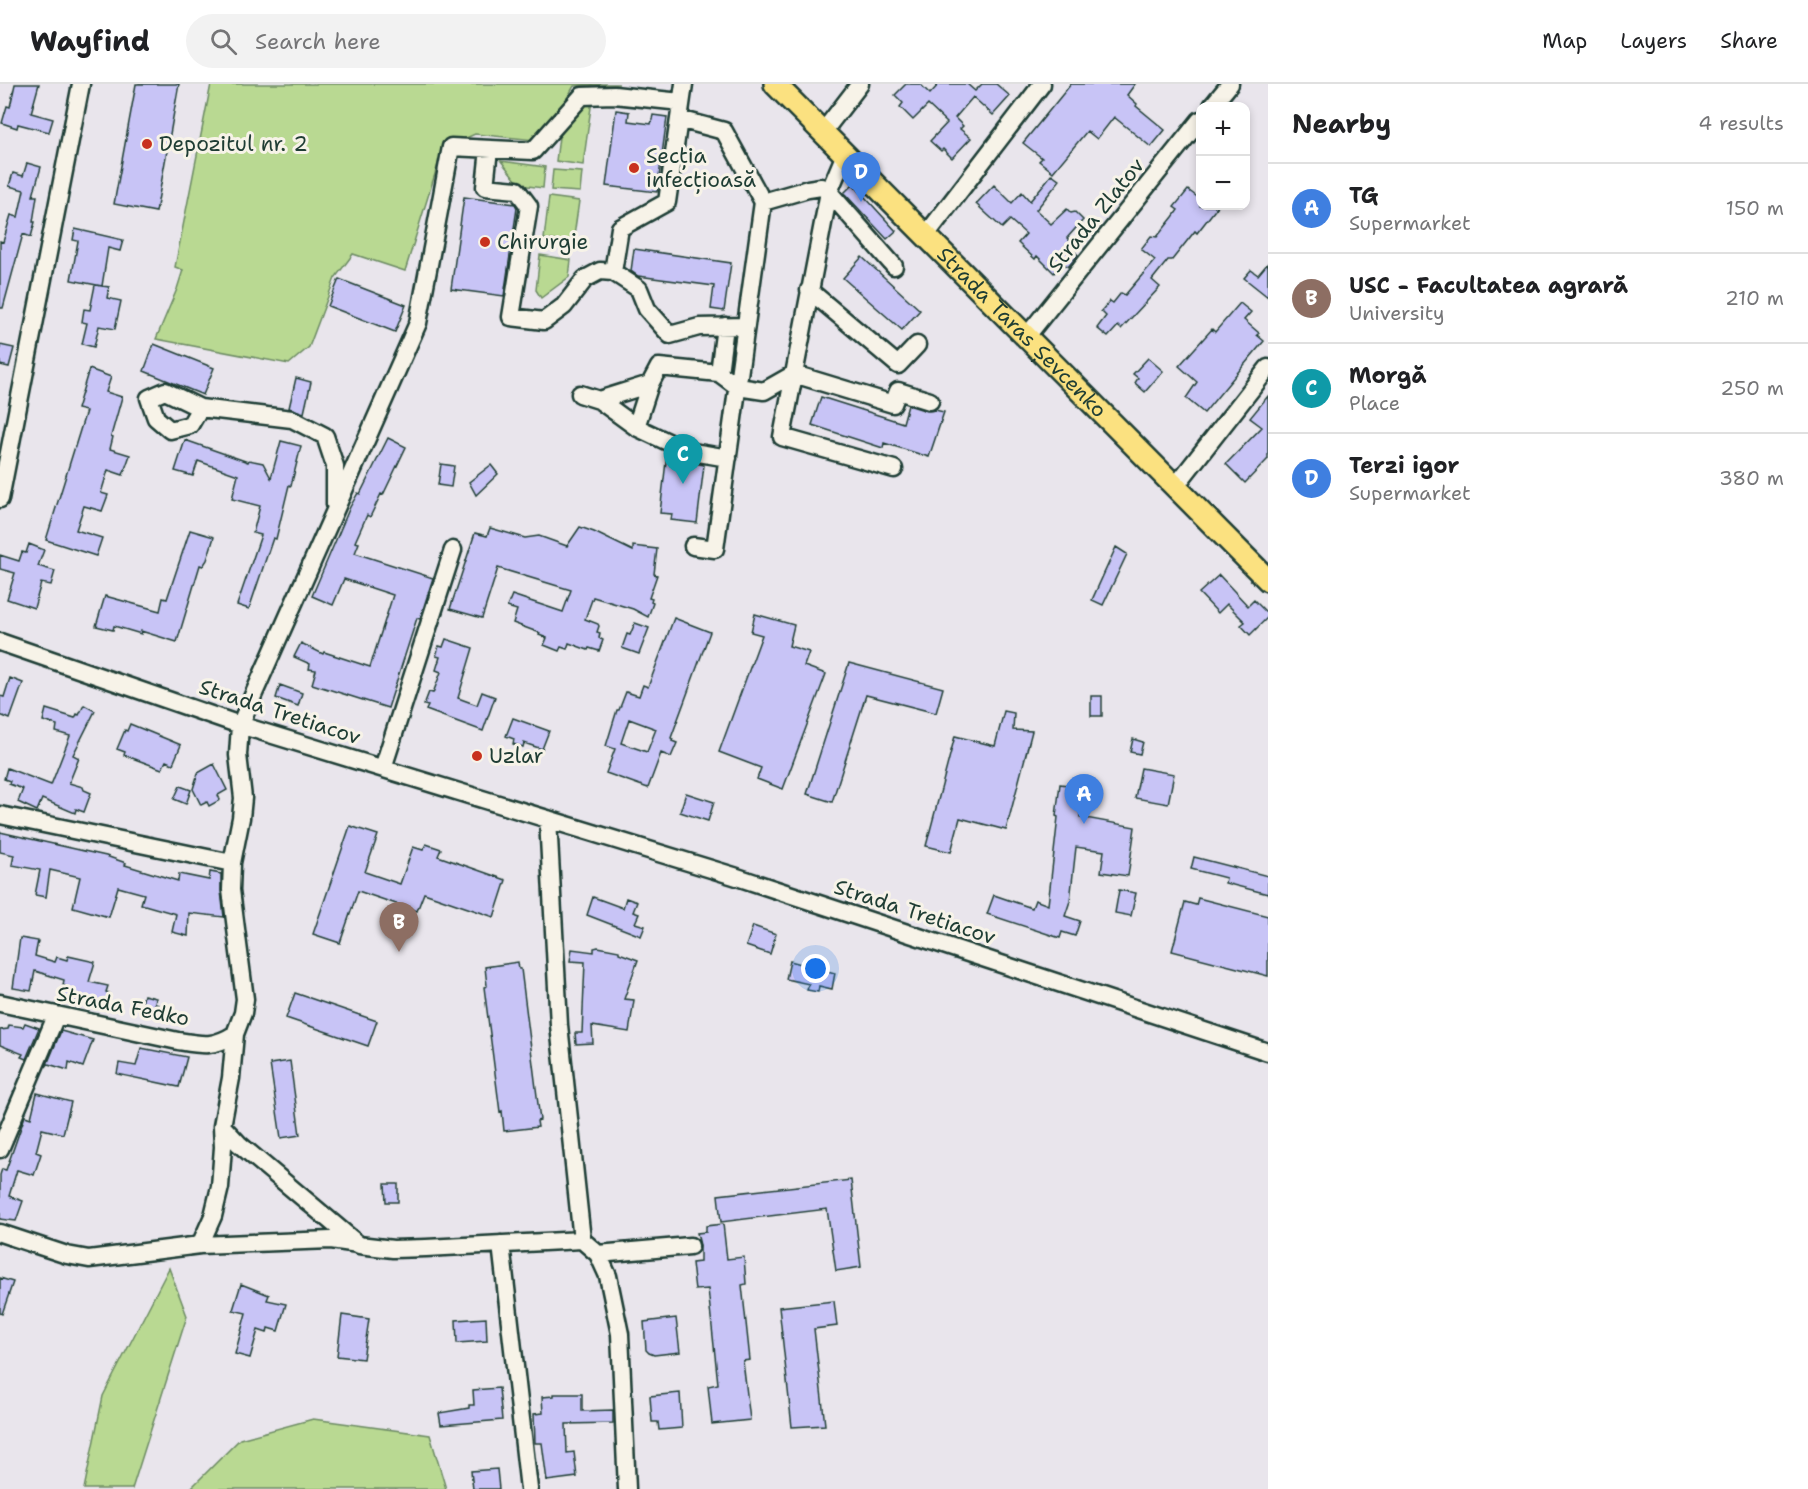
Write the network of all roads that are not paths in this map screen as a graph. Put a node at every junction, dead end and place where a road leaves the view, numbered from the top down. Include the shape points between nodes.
1 (81, 84) edge
2 (684, 84) edge
3 (775, 84) edge
4 (860, 84) edge
5 (1042, 84) edge
6 (1230, 84) edge
7 (1215, 102) edge
8 (680, 110) junction
9 (1196, 125) edge
10 (823, 132) junction
11 (489, 149) junction
12 (845, 154) junction
13 (829, 192) junction
14 (763, 202) junction
15 (926, 235) junction
16 (894, 266) dead end
17 (613, 272) junction
18 (809, 291) junction
19 (725, 326) junction
20 (746, 326) junction
21 (1026, 337) junction
22 (917, 345) dead end
23 (1268, 368) edge
24 (718, 373) junction
25 (794, 374) junction
26 (650, 384) junction
27 (738, 387) junction
28 (580, 394) dead end
29 (599, 400) junction
30 (930, 401) dead end
31 (200, 408) dead end
32 (636, 427) junction
33 (728, 458) junction
34 (894, 469) dead end
35 (1174, 488) junction
36 (0, 499) edge
37 (335, 515) junction
38 (693, 546) dead end
39 (453, 550) dead end
40 (1268, 580) edge
41 (0, 642) edge
42 (240, 725) junction
43 (383, 768) junction
44 (0, 814) edge
45 (548, 819) junction
46 (232, 863) junction
47 (0, 1004) edge
48 (56, 1016) junction
49 (235, 1034) junction
50 (1268, 1052) edge
51 (222, 1126) junction
52 (0, 1149) edge
53 (0, 1233) edge
54 (582, 1240) junction
55 (501, 1244) junction
56 (200, 1245) junction
57 (359, 1245) junction
58 (690, 1246) dead end
59 (598, 1254) junction
60 (529, 1489) edge
61 (627, 1489) edge

1 - 36 street
2 - 8 street
3 - 10 main road, Strada Taras Șevcenko
4 - 10 street
5 - 15 street
6 - 7 street
8 - 11 street via 614,96 582,96 533,151
8 - 14 street via 724,131
8 - 17 street via 667,202 632,214 620,228
9 - 21 street, Strada Zlatov
10 - 12 main road, Strada Taras Șevcenko
11 - 17 street via 485,187 517,190 529,206 511,317 544,321 564,306 585,279 600,271
11 - 37 street via 451,147 418,323
12 - 13 street
12 - 15 main road, Strada Taras Șevcenko
13 - 14 street via 821,187
13 - 16 street
13 - 18 street
14 - 20 street
15 - 21 main road, Strada Taras Șevcenko
17 - 19 street via 639,289 647,309 670,335 699,327
18 - 22 street via 898,365
18 - 25 street
19 - 20 street
19 - 24 street
20 - 27 street
21 - 35 main road, Strada Taras Șevcenko
23 - 35 street
24 - 26 street via 659,367
24 - 27 street
25 - 27 street via 764,391
25 - 30 street via 893,404 898,391
25 - 34 street via 782,437
26 - 29 street
26 - 32 street
27 - 33 street
28 - 29 street
29 - 32 street
31 - 37 street via 292,419 325,436 335,466
32 - 33 street via 687,451
33 - 38 street via 715,549
35 - 40 main road, Strada Taras Șevcenko
37 - 42 street
39 - 43 street
41 - 42 street, Strada Tretiacov
42 - 43 street, Strada Tretiacov
42 - 46 street via 238,755 243,798
43 - 45 street, Strada Tretiacov
44 - 46 street
45 - 50 street, Strada Tretiacov via 734,876
45 - 54 street via 559,1024
46 - 49 street via 231,890 245,999
47 - 48 street, Strada Fedko
48 - 49 street, Strada Fedko via 207,1045 221,1043
48 - 52 street
49 - 51 street
51 - 56 street via 220,1187
51 - 57 street
53 - 56 street via 89,1259
54 - 55 street
54 - 59 street
55 - 57 street via 415,1249
55 - 60 street
56 - 57 street via 331,1240
58 - 59 street
59 - 61 street via 608,1276 620,1334

